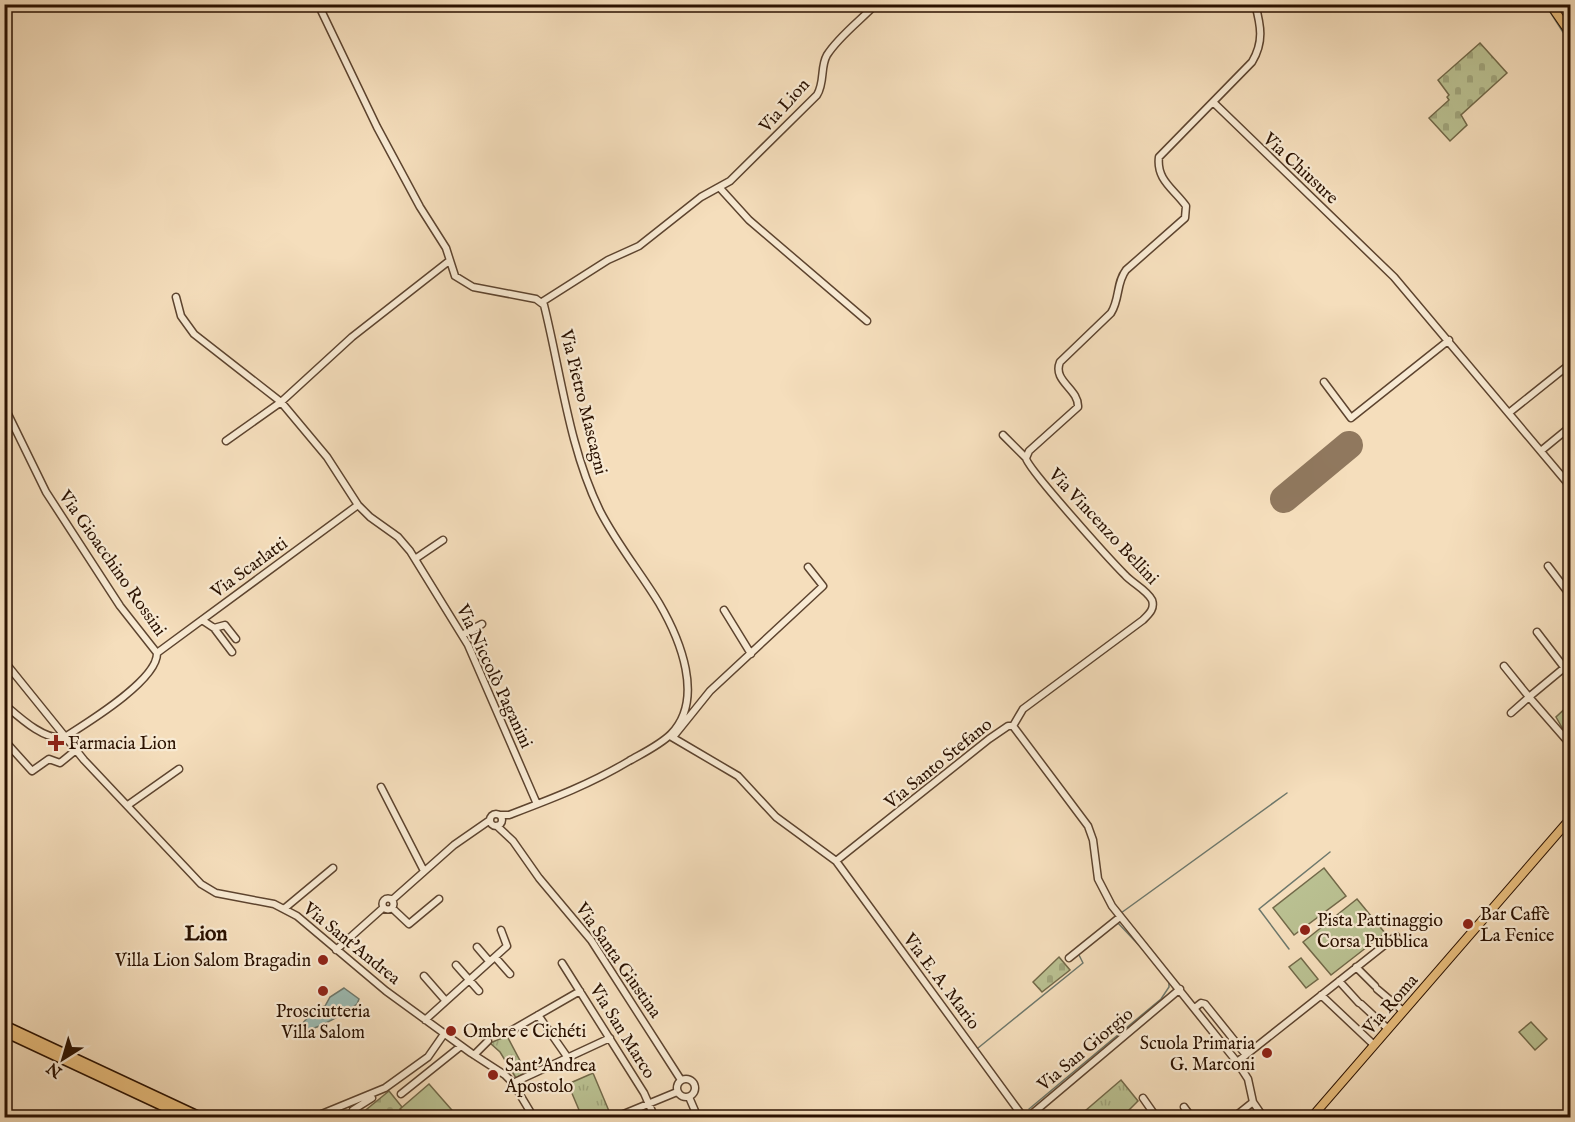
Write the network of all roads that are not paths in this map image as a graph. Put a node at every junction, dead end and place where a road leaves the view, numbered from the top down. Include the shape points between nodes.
1 (318, 4) edge
2 (876, 4) edge
3 (1255, 4) edge
4 (1550, 4) edge
5 (1570, 33) edge
6 (1213, 102) junction
7 (719, 187) junction
8 (449, 261) junction
9 (176, 297) dead end
10 (542, 302) junction
11 (867, 321) dead end
12 (1449, 340) junction
13 (1570, 364) edge
14 (1324, 382) dead end
15 (281, 402) junction
16 (4, 406) edge
17 (1510, 412) junction
18 (1570, 428) edge
19 (1004, 435) dead end
20 (226, 441) dead end
21 (1542, 450) junction
22 (1026, 458) junction
23 (1570, 486) edge
24 (358, 505) junction
25 (443, 540) dead end
26 (415, 559) junction
27 (1548, 566) dead end
28 (808, 567) dead end
29 (1570, 595) edge
30 (724, 610) dead end
31 (202, 620) junction
32 (482, 624) dead end
33 (214, 628) junction
34 (1537, 632) dead end
35 (462, 635) junction
36 (236, 639) dead end
37 (232, 652) dead end
38 (158, 653) junction
39 (751, 654) junction
40 (4, 661) edge
41 (1570, 663) edge
42 (1504, 666) dead end
43 (1564, 668) junction
44 (1570, 675) edge
45 (1529, 698) junction
46 (4, 704) edge
47 (1511, 713) dead end
48 (681, 725) junction
49 (1013, 726) junction
50 (65, 737) junction
51 (671, 737) junction
52 (4, 740) edge
53 (1570, 744) edge
54 (76, 750) junction
55 (179, 770) dead end
56 (381, 787) dead end
57 (537, 804) junction
58 (128, 805) junction
59 (1570, 819) edge
60 (498, 822) junction
61 (836, 861) junction
62 (333, 868) dead end
63 (424, 871) junction
64 (439, 899) dead end
65 (392, 900) junction
66 (285, 908) junction
67 (383, 908) junction
68 (392, 908) junction
69 (1120, 917) junction
70 (501, 930) dead end
71 (1396, 936) dead end
72 (477, 948) dead end
73 (336, 950) junction
74 (1070, 958) dead end
75 (492, 959) junction
76 (562, 963) dead end
77 (456, 965) dead end
78 (1356, 968) junction
79 (510, 974) dead end
80 (424, 976) dead end
81 (468, 979) junction
82 (1339, 981) junction
83 (1174, 982) junction
84 (1180, 989) junction
85 (479, 992) dead end
86 (580, 992) junction
87 (1321, 995) junction
88 (1187, 997) junction
89 (445, 1000) junction
90 (1162, 1004) junction
91 (1196, 1007) junction
92 (1403, 1011) junction
93 (538, 1015) junction
94 (425, 1020) junction
95 (4, 1025) edge
96 (1224, 1028) junction
97 (1388, 1029) junction
98 (4, 1032) edge
99 (1216, 1033) junction
100 (444, 1034) junction
101 (507, 1034) dead end
102 (610, 1038) junction
103 (488, 1041) dead end
104 (1374, 1045) junction
105 (461, 1046) junction
106 (474, 1055) junction
107 (1245, 1055) junction
108 (568, 1058) junction
109 (1237, 1062) junction
110 (681, 1080) junction
111 (513, 1083) junction
112 (385, 1088) junction
113 (677, 1092) junction
114 (401, 1094) dead end
115 (689, 1097) junction
116 (1143, 1098) dead end
117 (1252, 1102) junction
118 (649, 1103) junction
119 (1184, 1107) dead end
120 (353, 1110) dead end
121 (632, 1110) junction
122 (188, 1118) edge
123 (203, 1118) edge
124 (312, 1118) edge
125 (534, 1118) edge
126 (614, 1118) edge
127 (635, 1118) edge
128 (655, 1118) edge
129 (698, 1118) edge
130 (1026, 1118) edge
131 (1157, 1118) edge
132 (1192, 1118) edge
133 (1233, 1118) edge
134 (1264, 1118) edge
135 (1311, 1118) edge

1 - 8 street via 377,127 446,248
2 - 7 street, Via Lion via 829,52 817,95 741,171
3 - 6 street via 1260,47 1252,62
4 - 5 main road
6 - 12 street, Via Chiusure via 1394,277
6 - 22 street via 1165,148 1158,160 1162,179 1186,206 1185,218 1126,270 1111,313 1060,362 1060,377 1077,399 1078,407
7 - 10 street, Via Lion via 639,246 608,260
7 - 11 street via 738,211
8 - 10 street via 463,283
8 - 15 street via 352,337
9 - 15 street, Via Niccolò Paganini via 181,316 194,334
10 - 48 street, Via Pietro Mascagni via 588,483 608,525 663,612 686,669 689,695
12 - 14 street via 1351,418
12 - 17 street, Via Chiusure
13 - 17 street
15 - 20 street
15 - 24 street, Via Niccolò Paganini via 327,457
16 - 38 street, Via Gioacchino Rossini via 46,492 120,606
17 - 21 street, Via Chiusure
18 - 21 street
19 - 22 street, Via Vincenzo Bellini
21 - 23 street, Via Chiusure
22 - 49 street, Via Vincenzo Bellini via 1044,484 1153,603 1143,620 1023,709
24 - 26 street, Via Niccolò Paganini via 398,537
24 - 31 street, Via Scarlatti
25 - 26 street
26 - 35 street, Via Niccolò Paganini
27 - 29 street
28 - 39 street, Via Pietro Mascagni via 823,586
30 - 39 street
31 - 33 street
31 - 38 street, Via Scarlatti
32 - 35 street
33 - 36 street via 225,625
33 - 37 street
34 - 43 street
35 - 57 street, Via Niccolò Paganini
38 - 50 street, Via Gioacchino Rossini via 157,662 138,684
39 - 48 street, Via Pietro Mascagni via 710,691
40 - 50 street, Via Sant'Andrea
41 - 43 street
42 - 45 street
43 - 44 street
43 - 45 street
45 - 47 street
45 - 53 street
46 - 50 street via 46,733
48 - 51 street, Via Pietro Mascagni
49 - 61 street, Via Santo Stefano via 989,739
49 - 69 street, Via Santo Stefano via 1088,826 1098,879
50 - 54 street, Via Sant'Andrea
51 - 57 street, Via Pietro Mascagni via 598,780
51 - 61 street via 738,776 776,817
52 - 54 street via 32,771 49,759 60,763
54 - 58 street, Via Sant'Andrea
55 - 58 street
56 - 63 street
57 - 60 street, Via Pietro Mascagni
58 - 66 street, Via Sant'Andrea via 209,890
59 - 92 main road, Via Roma
60 - 63 street via 462,839
60 - 110 street, Via Santa Giustina via 591,940
61 - 130 street, Via E. A. Mario
62 - 66 street
63 - 65 street
64 - 68 street via 409,924
65 - 67 street via 384,900
65 - 68 street
66 - 73 street, Via Sant'Andrea
67 - 68 street
67 - 73 street
69 - 74 street
69 - 83 street, Via Santo Stefano
70 - 75 street via 507,946
71 - 78 street
72 - 75 street
73 - 94 street, Via Sant'Andrea
75 - 79 street
75 - 81 street
76 - 86 street, Via San Marco
77 - 81 street
78 - 82 street
78 - 92 street
80 - 89 street
81 - 85 street
81 - 89 street
82 - 87 street
82 - 97 street
83 - 84 street, Via Santo Stefano
83 - 90 street, Via San Giorgio
84 - 88 street, Via Santo Stefano
84 - 90 street, Via San Giorgio
86 - 93 street
86 - 102 street, Via San Marco
87 - 104 street
87 - 107 street
88 - 90 street, Via San Giorgio
88 - 91 street, Via Santo Stefano
89 - 94 street
90 - 130 street, Via San Giorgio
91 - 96 street, Via Santo Stefano via 1205,1004
91 - 99 street, Via Santo Stefano
92 - 97 main road, Via Roma
93 - 101 street
93 - 108 street
94 - 100 street, Via Sant'Andrea
95 - 123 highway
96 - 99 street
96 - 107 street
97 - 104 main road, Via Roma
98 - 122 highway
99 - 109 street, Via Santo Stefano
100 - 105 street, Via Sant'Andrea
100 - 112 street via 428,1057
102 - 108 street
102 - 118 street, Via San Marco
103 - 106 street
104 - 135 main road, Via Roma
105 - 106 street, Via Sant'Andrea
105 - 114 street
106 - 111 street, Via Sant'Andrea
107 - 109 street
108 - 111 street
109 - 117 street, Via Santo Stefano via 1248,1078
110 - 113 street
110 - 115 street via 690,1079 694,1084 694,1093
111 - 125 street, Via Sant'Andrea
112 - 120 street
112 - 124 street
113 - 115 street
113 - 118 street
115 - 129 street
116 - 131 street
117 - 133 street
117 - 134 street, Via Santo Stefano
118 - 121 street
118 - 128 street, Via San Marco
119 - 132 street
121 - 126 street
121 - 127 street

